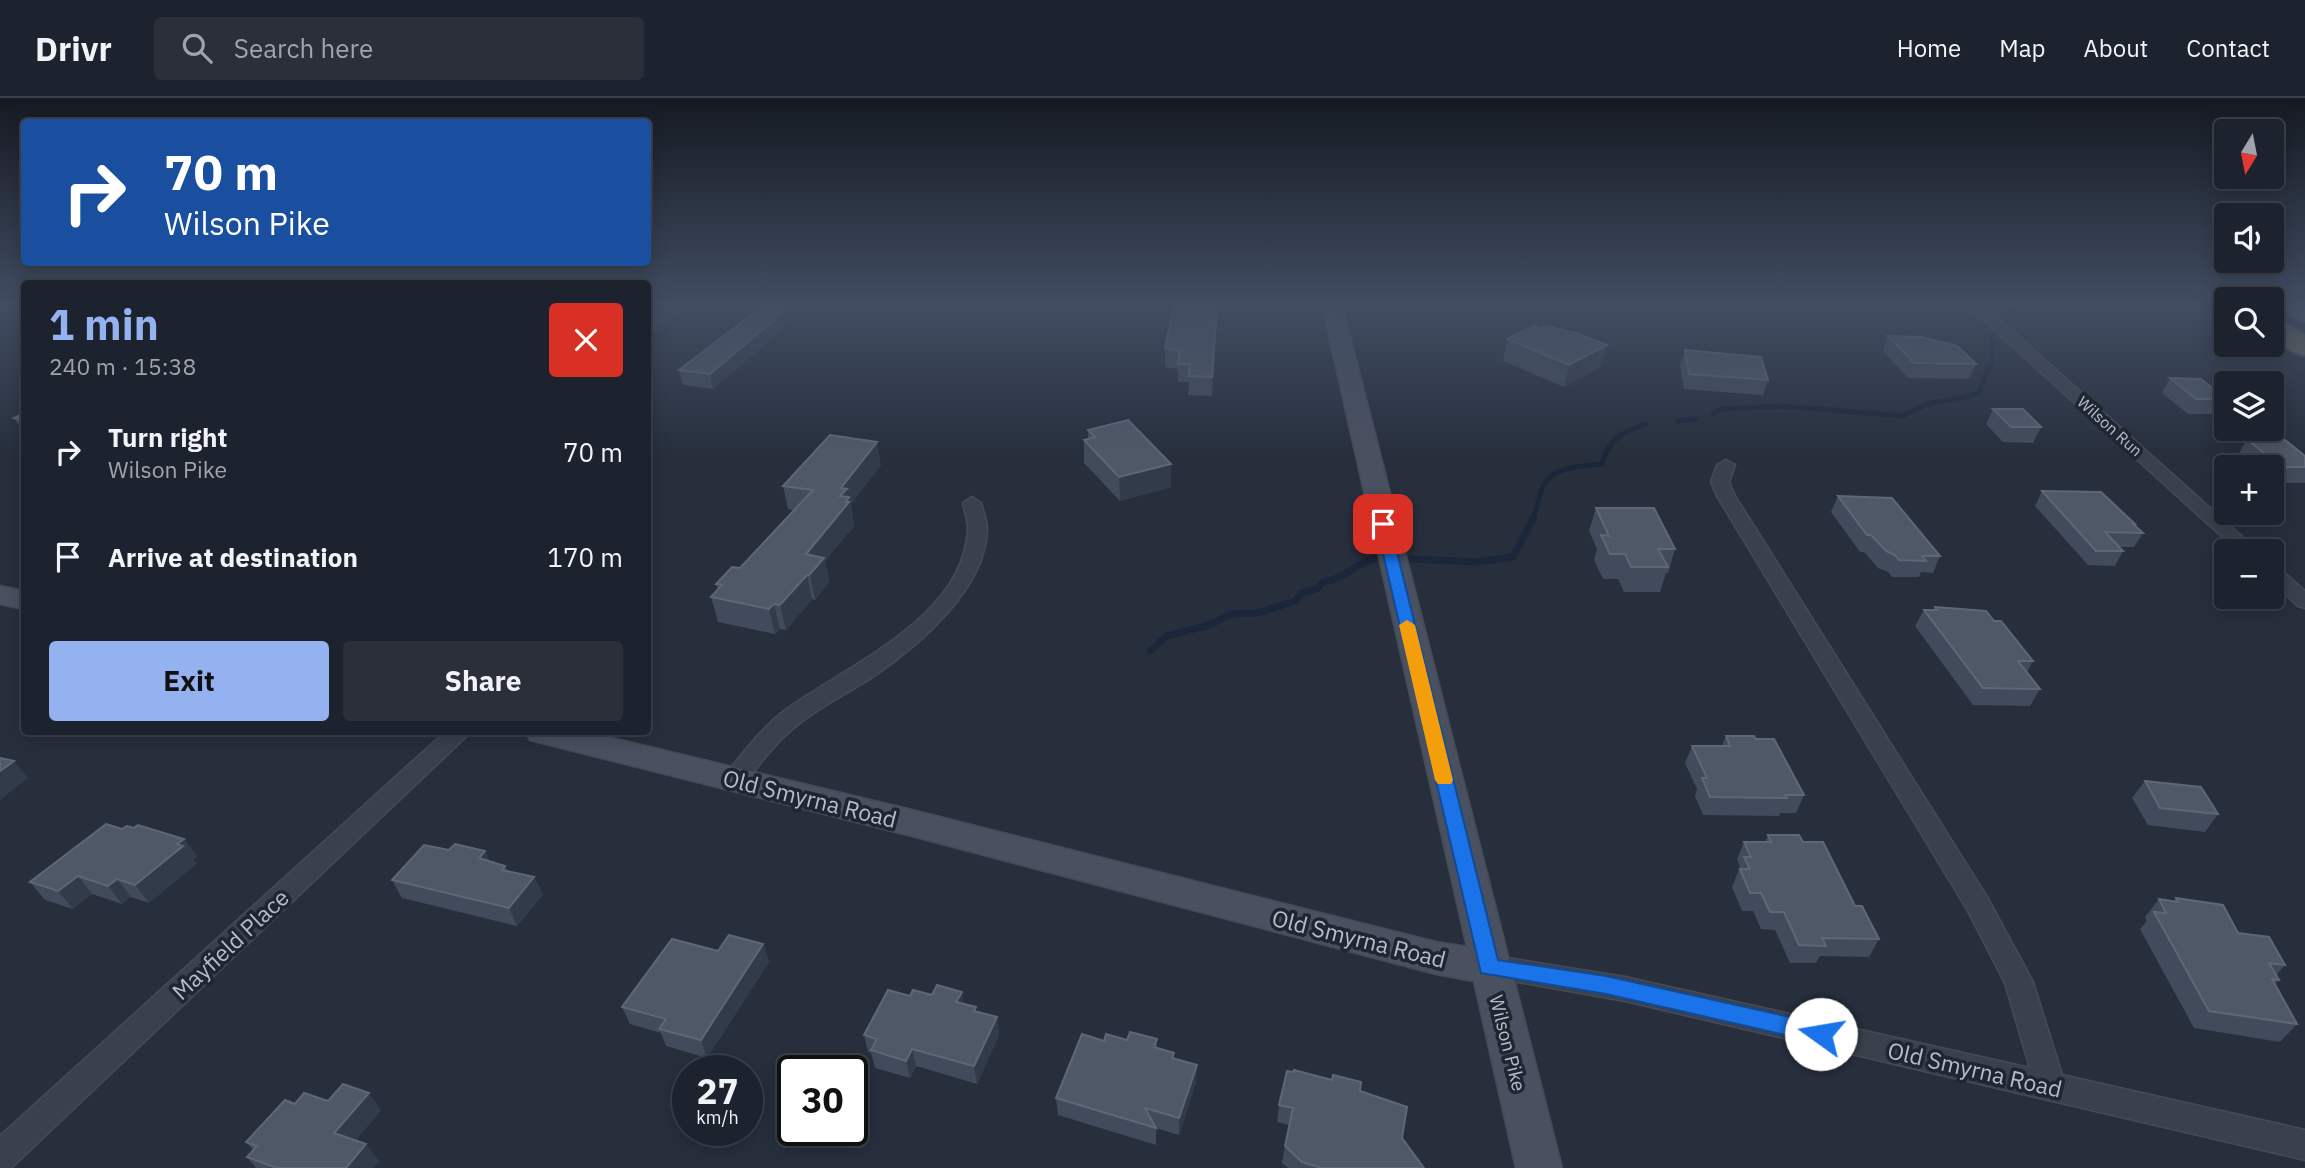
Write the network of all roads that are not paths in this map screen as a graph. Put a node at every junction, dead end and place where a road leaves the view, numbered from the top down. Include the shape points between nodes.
1 (1344, 355) edge
2 (2031, 355) edge
3 (1726, 465) dead end
4 (972, 503) dead end
5 (2236, 539) edge
6 (2284, 583) edge
7 (0, 594) edge
8 (21, 599) edge
9 (2305, 602) edge
10 (456, 735) edge
11 (554, 735) edge
12 (734, 780) junction
13 (1489, 967) junction
14 (2050, 1085) junction
15 (2305, 1145) edge
16 (0, 1157) edge
17 (1539, 1168) edge

1 - 13 main road, Wilson Pike
2 - 5 street, Wilson Run
3 - 14 street via 1720,482 1726,496 2008,958
4 - 12 street via 978,517 978,545 946,600 872,667 792,717
6 - 9 street
7 - 8 main road
10 - 16 street, Mayfield Place
11 - 12 main road, Old Smyrna Road
12 - 13 main road, Old Smyrna Road via 1436,958
13 - 14 street, Old Smyrna Road via 1606,985
13 - 17 main road, Wilson Pike
14 - 15 street, Old Smyrna Road

